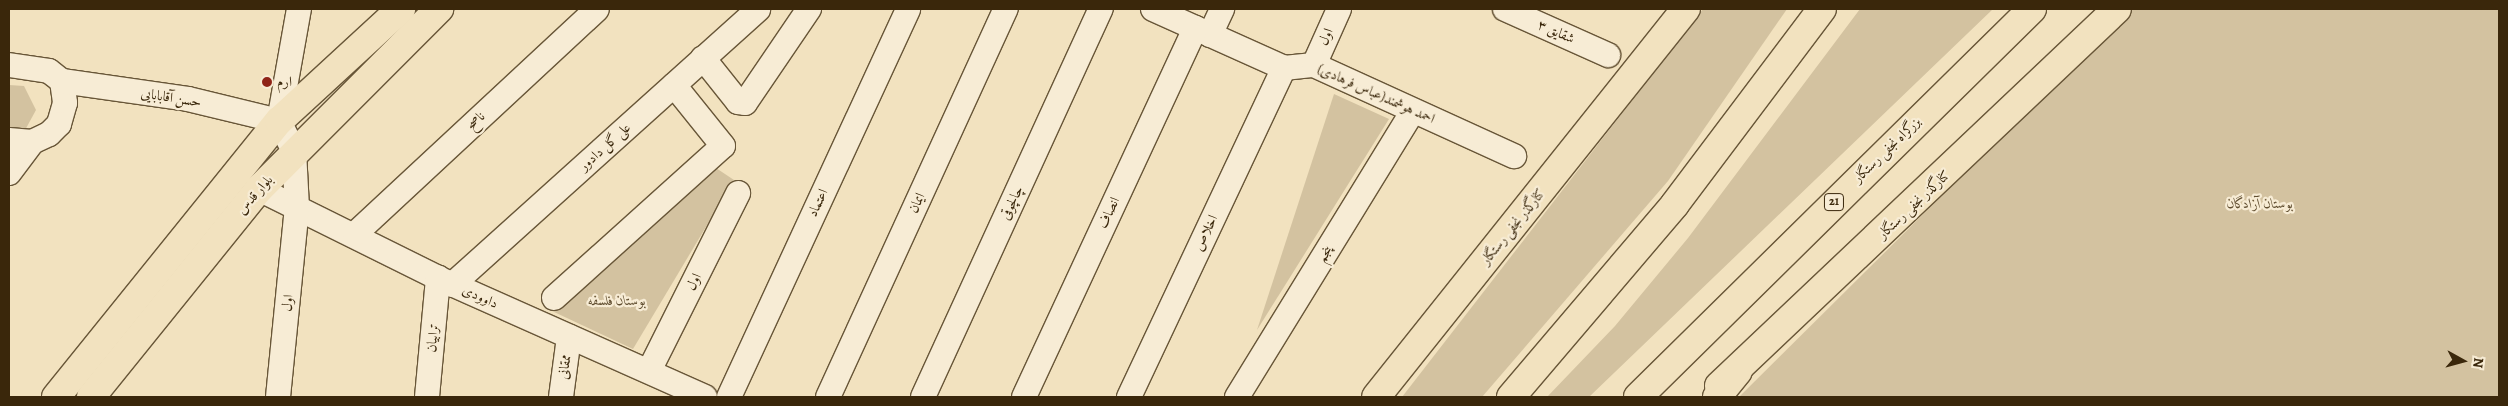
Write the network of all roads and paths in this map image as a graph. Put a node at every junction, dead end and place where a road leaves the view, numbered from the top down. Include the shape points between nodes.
1 (300, 9) edge
2 (401, 9) edge
3 (439, 9) edge
4 (597, 9) edge
5 (758, 9) edge
6 (809, 9) edge
7 (908, 9) edge
8 (1006, 9) edge
9 (1101, 9) edge
10 (1153, 9) edge
11 (1222, 9) edge
12 (1339, 9) edge
13 (1505, 9) edge
14 (1686, 9) edge
15 (1804, 9) edge
16 (1822, 9) edge
17 (2032, 9) edge
18 (2117, 9) edge
19 (1202, 31) junction
20 (1608, 55) dead end
21 (703, 58) junction
22 (9, 65) edge
23 (1314, 65) junction
24 (1284, 68) junction
25 (62, 81) junction
26 (674, 85) junction
27 (1758, 94) junction
28 (1413, 111) junction
29 (279, 121) junction
30 (9, 140) edge
31 (32, 142) junction
32 (294, 151) junction
33 (1514, 156) dead end
34 (9, 174) edge
35 (259, 189) junction
36 (738, 192) dead end
37 (297, 208) junction
38 (355, 234) junction
39 (445, 281) junction
40 (554, 298) dead end
41 (570, 337) junction
42 (649, 371) junction
43 (1738, 371) junction
44 (701, 396) edge
45 (56, 397) edge
46 (90, 397) edge
47 (278, 397) edge
48 (427, 397) edge
49 (561, 397) edge
50 (729, 397) edge
51 (828, 397) edge
52 (922, 397) edge
53 (1024, 397) edge
54 (1129, 397) edge
55 (1237, 397) edge
56 (1376, 397) edge
57 (1511, 397) edge
58 (1638, 397) edge
59 (1707, 397) edge
60 (1717, 397) edge

1 - 29 street
2 - 29 main road, بلوار قدس
3 - 32 main road, بلوار قدس
4 - 38 street, ناصح
5 - 21 street, علی گل دادور
6 - 21 street via 746,103 738,102
7 - 50 street, اعتماد
8 - 51 street, ایمان
9 - 52 street, چالچوقی
10 - 19 street, احمد هوشمند(عباس فرهادی)
11 - 19 street, انصاف
12 - 23 street, اول
13 - 20 street, شقایق ۳
14 - 56 main road, کنارگذر نجفی رستگار
15 - 27 main road
16 - 27 main road
17 - 58 main road, بزرگراه نجفی رستگار / 21
18 - 43 main road, کنارگذر نجفی رستگار
19 - 24 street, احمد هوشمند(عباس فرهادی)
19 - 53 street, انصاف
21 - 26 street, علی گل دادور
22 - 25 street, حسن آقابابایی via 49,71
23 - 24 street, احمد هوشمند(عباس فرهادی)
23 - 28 street, احمد هوشمند(عباس فرهادی)
24 - 54 street, اخلاص
25 - 29 street, حسن آقابابایی via 188,99
25 - 31 street via 65,103 59,124
26 - 39 street, علی گل دادور
26 - 40 street via 722,146
27 - 57 main road via 1675,204
28 - 33 street, احمد هوشمند(عباس فرهادی)
28 - 55 street, پنجم
29 - 32 street
29 - 45 main road, بلوار قدس
30 - 31 street
31 - 34 street
32 - 35 main road, بلوار قدس
32 - 37 street, اول
35 - 37 street, داوودی
35 - 46 main road, بلوار قدس
36 - 42 street, اول
37 - 38 street, داوودی
37 - 47 street, اول
38 - 39 street, داوودی
39 - 41 street, داوودی
39 - 48 street, ترابیان
41 - 42 street, داوودی
41 - 49 street, ممقانی
42 - 44 street, داوودی
43 - 59 main road, کنارگذر نجفی رستگار
43 - 60 main road

